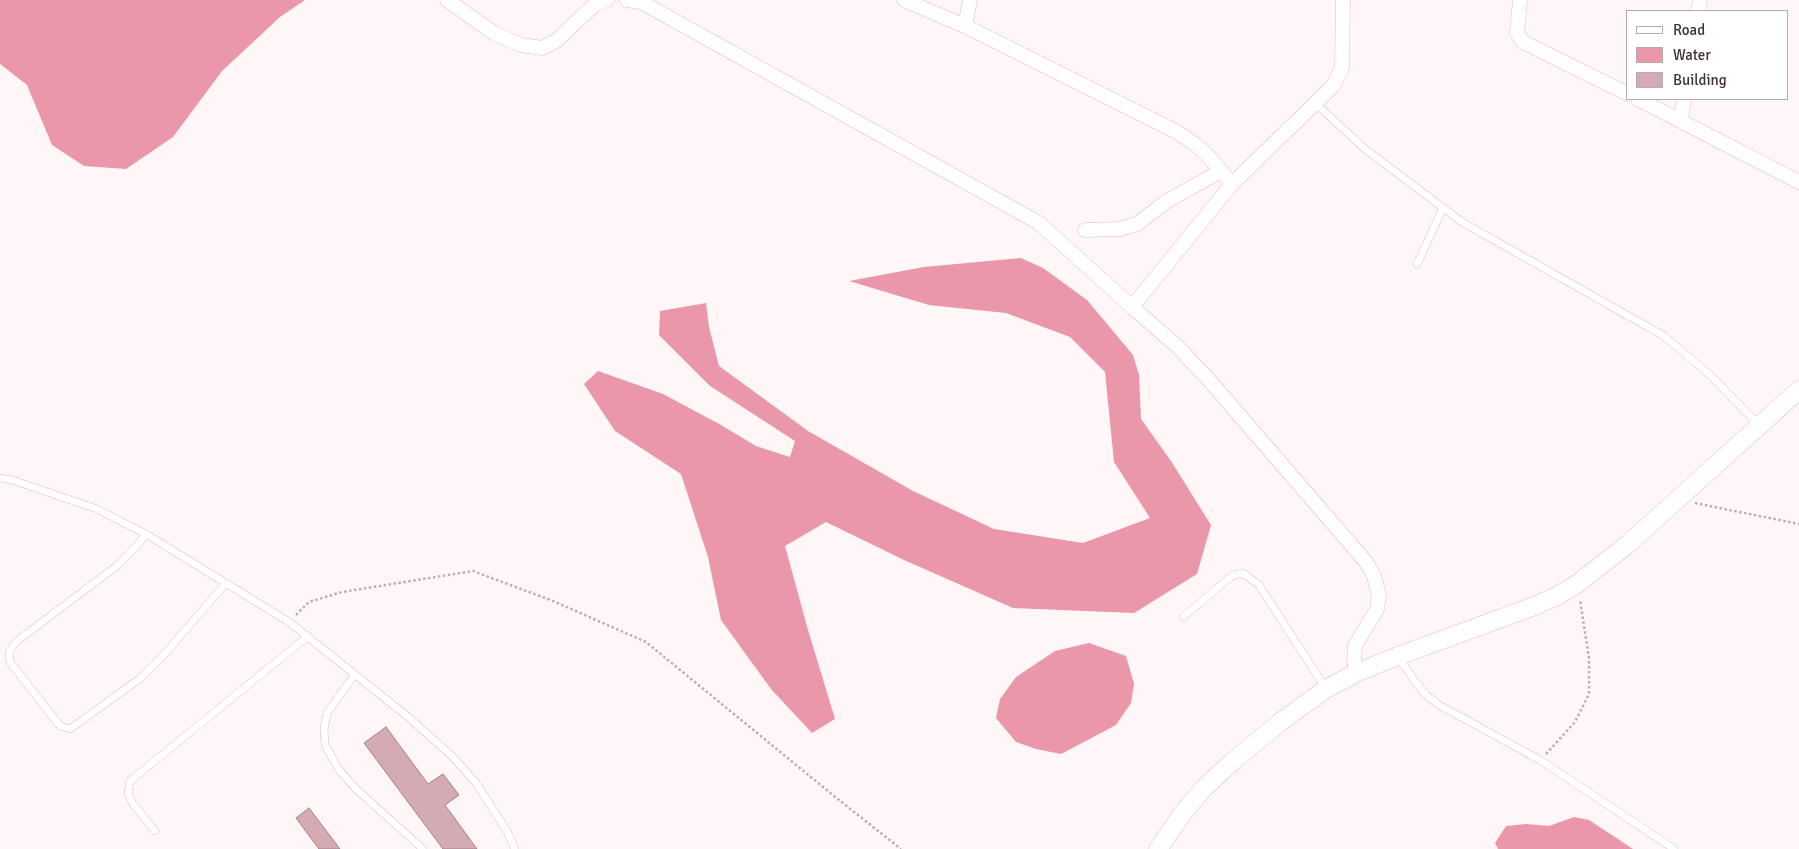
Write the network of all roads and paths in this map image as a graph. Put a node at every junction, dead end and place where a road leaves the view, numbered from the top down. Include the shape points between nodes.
1 (447, 0) edge
2 (606, 0) edge
3 (627, 0) edge
4 (904, 0) edge
5 (970, 0) edge
6 (1343, 0) edge
7 (1520, 0) edge
8 (965, 26) junction
9 (1626, 93) edge
10 (1640, 100) edge
11 (1684, 100) edge
12 (1315, 103) junction
13 (1681, 120) junction
14 (1221, 171) junction
15 (1799, 182) edge
16 (1232, 184) junction
17 (1443, 208) junction
18 (1085, 230) dead end
19 (1417, 264) dead end
20 (1132, 307) junction
21 (1799, 390) edge
22 (1760, 425) junction
23 (0, 478) edge
24 (1676, 500) junction
25 (1799, 524) edge
26 (146, 534) junction
27 (226, 583) junction
28 (1577, 584) junction
29 (1183, 617) dead end
30 (289, 622) junction
31 (308, 636) junction
32 (1398, 656) junction
33 (1356, 673) junction
34 (355, 674) junction
35 (1326, 689) junction
36 (1540, 760) junction
37 (155, 831) dead end
38 (423, 849) edge
39 (515, 849) edge
40 (901, 849) edge
41 (1158, 849) edge
42 (1674, 849) edge

1 - 2 street via 494,33 521,45 542,48 556,41 595,4
3 - 20 street via 641,2 1039,223
4 - 8 street
5 - 8 street
6 - 12 street via 1342,68 1333,86
7 - 9 street via 1517,33 1523,42
8 - 14 street via 1178,132
10 - 13 street
11 - 13 street
12 - 16 street
12 - 17 lane via 1365,149
13 - 15 street
14 - 16 street
14 - 18 street via 1167,201 1137,224 1120,229
16 - 20 street
17 - 19 lane
17 - 22 lane via 1462,222 1664,336 1710,374
20 - 33 street via 1177,346 1209,380 1366,562 1379,595 1377,609 1355,646
21 - 22 street
22 - 24 street
23 - 26 lane via 97,509
24 - 25 path
24 - 28 street
26 - 27 lane
26 - 27 lane via 118,564 17,641 9,652 10,662 60,726 70,729 142,678
27 - 30 lane
28 - 32 street via 1532,607
28 - 36 path via 1589,658 1589,694 1575,722
29 - 35 lane via 1233,575 1243,573 1259,585
30 - 31 lane
30 - 40 path via 309,602 342,592 473,571 500,581 646,642
31 - 34 lane
31 - 37 lane via 130,781 128,793 133,804
32 - 33 street
32 - 36 lane via 1426,695
33 - 35 street
34 - 38 lane via 327,713 325,745 339,770 356,789
34 - 39 lane via 453,757 476,783
35 - 41 street via 1279,722 1203,789
36 - 42 lane

